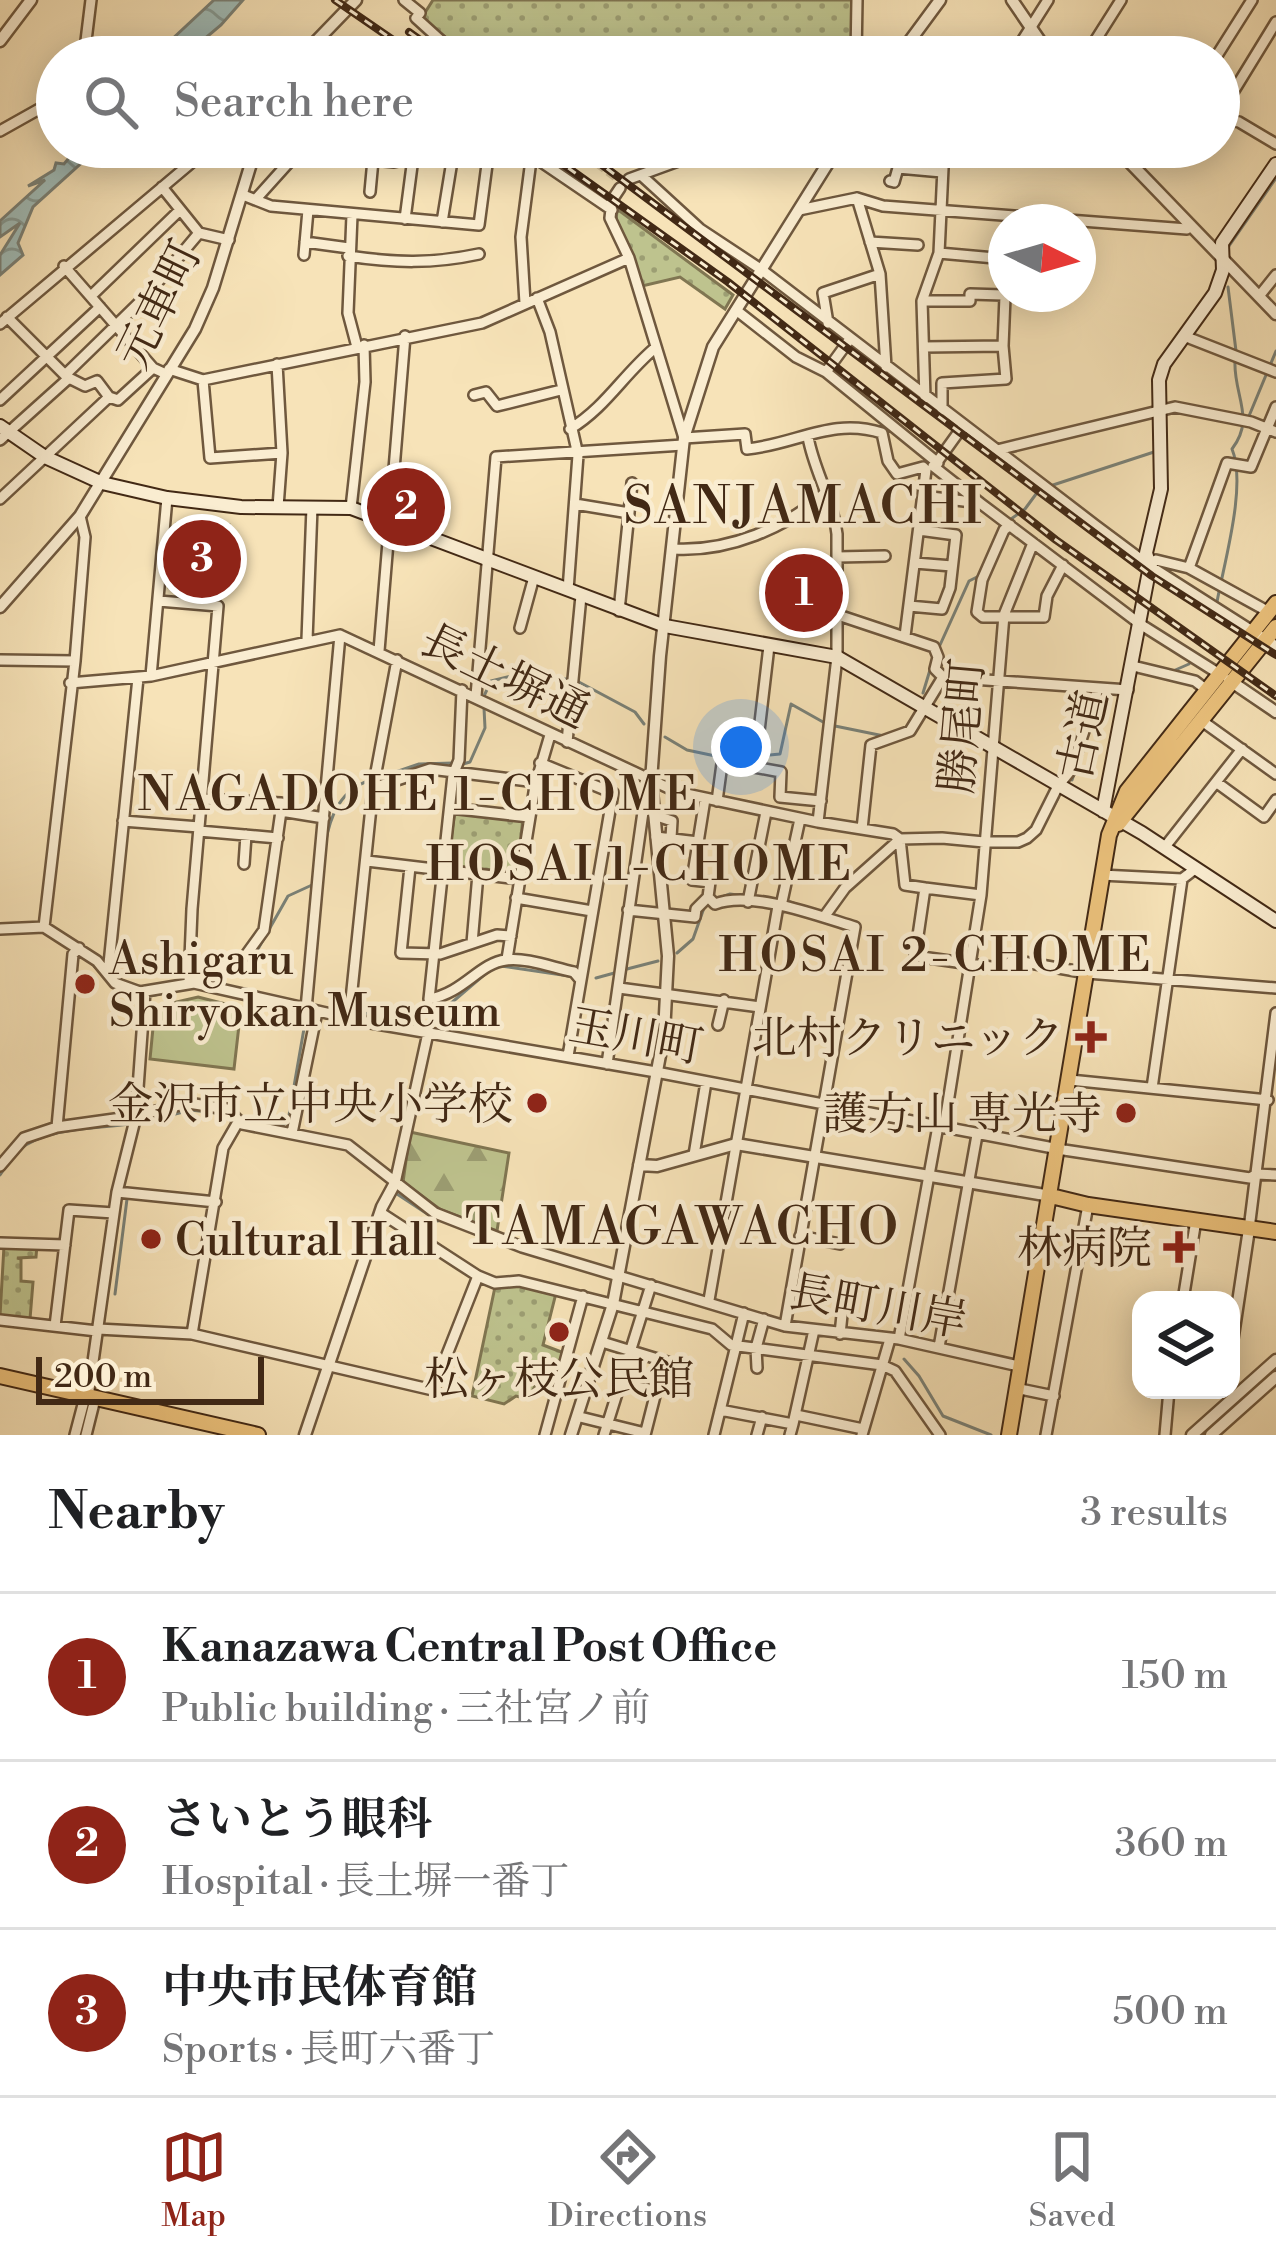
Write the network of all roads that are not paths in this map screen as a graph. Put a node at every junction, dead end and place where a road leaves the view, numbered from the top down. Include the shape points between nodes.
1 (31, 0) edge
2 (91, 0) edge
3 (356, 0) edge
4 (404, 0) edge
5 (857, 0) edge
6 (940, 0) edge
7 (1012, 0) edge
8 (1048, 0) edge
9 (1121, 0) edge
10 (1252, 0) edge
11 (1276, 22) edge
12 (1031, 26) junction
13 (87, 36) edge
14 (321, 36) edge
15 (436, 36) edge
16 (856, 36) edge
17 (913, 36) edge
18 (1025, 36) edge
19 (1037, 36) edge
20 (1098, 36) edge
21 (1229, 36) edge
22 (0, 41) edge
23 (1240, 82) edge
24 (36, 111) edge
25 (1240, 123) edge
26 (0, 131) edge
27 (1276, 144) edge
28 (1276, 164) edge
29 (185, 168) edge
30 (253, 168) edge
31 (283, 168) edge
32 (373, 168) edge
33 (412, 168) edge
34 (451, 168) edge
35 (487, 168) edge
36 (530, 168) edge
37 (550, 168) edge
38 (660, 168) edge
39 (828, 168) edge
40 (942, 168) edge
41 (1135, 168) edge
42 (942, 172) junction
43 (890, 181) dead end
44 (162, 187) junction
45 (620, 188) dead end
46 (370, 191) dead end
47 (249, 197) junction
48 (856, 198) junction
49 (180, 209) junction
50 (308, 210) junction
51 (612, 210) junction
52 (798, 210) junction
53 (940, 212) junction
54 (352, 215) junction
55 (405, 219) junction
56 (442, 222) junction
57 (1191, 226) junction
58 (199, 233) junction
59 (229, 240) junction
60 (305, 242) junction
61 (870, 242) junction
62 (918, 244) dead end
63 (349, 252) junction
64 (479, 254) dead end
65 (938, 254) junction
66 (304, 255) dead end
67 (1222, 257) junction
68 (629, 258) junction
69 (988, 258) edge
70 (64, 266) junction
71 (762, 270) junction
72 (880, 274) junction
73 (1276, 275) edge
74 (988, 295) edge
75 (91, 296) junction
76 (1260, 296) junction
77 (537, 298) junction
78 (922, 301) junction
79 (525, 303) junction
80 (100, 307) junction
81 (736, 310) junction
82 (1003, 312) edge
83 (1276, 314) edge
84 (4, 321) edge
85 (828, 323) junction
86 (116, 326) junction
87 (405, 336) junction
88 (1184, 337) junction
89 (850, 339) junction
90 (361, 346) junction
91 (1003, 346) junction
92 (924, 347) junction
93 (655, 348) junction
94 (46, 355) junction
95 (277, 364) junction
96 (886, 367) junction
97 (153, 368) junction
98 (1272, 370) edge
99 (168, 372) junction
100 (826, 372) junction
101 (67, 376) junction
102 (203, 380) junction
103 (561, 390) junction
104 (474, 395) dead end
105 (110, 397) junction
106 (925, 398) junction
107 (0, 400) edge
108 (1276, 407) edge
109 (1160, 409) junction
110 (942, 410) junction
111 (879, 413) junction
112 (964, 426) junction
113 (570, 429) junction
114 (1272, 430) edge
115 (876, 431) junction
116 (3, 433) edge
117 (808, 437) junction
118 (684, 442) junction
119 (997, 450) junction
120 (576, 452) junction
121 (282, 453) junction
122 (45, 457) junction
123 (930, 466) junction
124 (102, 483) junction
125 (632, 483) dead end
126 (826, 492) junction
127 (923, 496) junction
128 (167, 498) junction
129 (0, 499) edge
130 (575, 503) junction
131 (980, 503) junction
132 (278, 508) junction
133 (312, 508) junction
134 (351, 508) junction
135 (629, 513) junction
136 (80, 516) junction
137 (391, 522) junction
138 (1010, 525) junction
139 (919, 530) junction
140 (1033, 543) junction
141 (674, 549) junction
142 (838, 556) junction
143 (885, 556) dead end
144 (488, 558) junction
145 (914, 562) junction
146 (952, 566) junction
147 (1063, 566) junction
148 (1150, 566) junction
149 (1189, 568) junction
150 (534, 577) junction
151 (574, 593) junction
152 (159, 601) junction
153 (909, 606) junction
154 (1273, 607) edge
155 (0, 608) edge
156 (619, 610) junction
157 (838, 615) junction
158 (1004, 615) junction
159 (665, 626) junction
160 (520, 628) dead end
161 (1139, 629) junction
162 (340, 635) junction
163 (905, 636) junction
164 (1268, 636) edge
165 (307, 640) junction
166 (769, 646) junction
167 (379, 651) junction
168 (836, 657) junction
169 (0, 660) edge
170 (397, 660) junction
171 (75, 661) junction
172 (215, 661) junction
173 (1134, 675) junction
174 (152, 676) junction
175 (138, 677) junction
176 (943, 677) junction
177 (1227, 678) junction
178 (1000, 680) junction
179 (70, 683) junction
180 (1098, 689) junction
181 (462, 690) junction
182 (1208, 691) junction
183 (476, 696) junction
184 (927, 708) junction
185 (1276, 712) edge
186 (1202, 721) junction
187 (550, 735) junction
188 (567, 742) junction
189 (992, 747) junction
190 (1242, 749) junction
191 (751, 760) junction
192 (540, 764) junction
193 (457, 770) junction
194 (1276, 774) edge
195 (651, 781) junction
196 (536, 782) junction
197 (1216, 782) junction
198 (1058, 786) junction
199 (374, 788) junction
200 (202, 799) junction
201 (711, 800) junction
202 (1276, 800) edge
203 (821, 801) junction
204 (449, 808) junction
205 (281, 811) junction
206 (653, 811) junction
207 (766, 812) junction
208 (1113, 816) junction
209 (529, 817) junction
210 (324, 818) junction
211 (800, 819) junction
212 (123, 821) junction
213 (818, 822) junction
214 (199, 829) junction
215 (862, 829) junction
216 (246, 835) junction
217 (656, 837) junction
218 (278, 838) junction
219 (670, 838) junction
220 (900, 839) junction
221 (698, 842) junction
222 (984, 842) junction
223 (1164, 848) junction
224 (367, 861) junction
225 (244, 864) dead end
226 (410, 867) junction
227 (1195, 868) junction
228 (442, 869) junction
229 (478, 874) junction
230 (1101, 875) junction
231 (1182, 878) junction
232 (519, 879) junction
233 (925, 888) junction
234 (981, 895) junction
235 (516, 898) junction
236 (710, 900) junction
237 (748, 902) junction
238 (779, 906) junction
239 (628, 910) junction
240 (592, 911) junction
241 (664, 914) junction
242 (1274, 916) edge
243 (824, 917) junction
244 (44, 927) junction
245 (0, 929) edge
246 (511, 936) junction
247 (472, 943) junction
248 (76, 951) junction
249 (434, 955) junction
250 (507, 959) junction
251 (970, 964) junction
252 (1087, 973) junction
253 (108, 974) junction
254 (579, 978) junction
255 (1168, 979) junction
256 (194, 984) junction
257 (619, 988) junction
258 (1276, 988) edge
259 (145, 996) junction
260 (668, 996) junction
261 (724, 1000) junction
262 (760, 1007) junction
263 (311, 1011) junction
264 (1276, 1013) edge
265 (349, 1019) junction
266 (718, 1025) dead end
267 (428, 1033) junction
268 (568, 1056) junction
269 (607, 1064) junction
270 (656, 1072) junction
271 (1273, 1077) edge
272 (1070, 1080) junction
273 (706, 1082) junction
274 (1152, 1088) junction
275 (746, 1089) junction
276 (1268, 1100) junction
277 (824, 1104) junction
278 (136, 1116) junction
279 (238, 1121) junction
280 (57, 1127) junction
281 (941, 1127) junction
282 (292, 1133) junction
283 (977, 1135) junction
284 (736, 1144) junction
285 (1059, 1149) junction
286 (694, 1155) junction
287 (814, 1156) junction
288 (639, 1165) junction
289 (0, 1166) edge
290 (1257, 1174) junction
291 (928, 1175) junction
292 (1276, 1175) edge
293 (969, 1181) junction
294 (395, 1183) junction
295 (117, 1192) junction
296 (1051, 1196) junction
297 (216, 1202) junction
298 (1088, 1205) junction
299 (381, 1213) junction
300 (114, 1214) junction
301 (1196, 1220) junction
302 (1249, 1229) junction
303 (1276, 1232) edge
304 (800, 1236) junction
305 (0, 1244) edge
306 (840, 1244) dead end
307 (64, 1245) junction
308 (478, 1276) junction
309 (617, 1277) junction
310 (651, 1285) junction
311 (1184, 1291) edge
312 (1240, 1291) edge
313 (583, 1296) junction
314 (709, 1300) junction
315 (613, 1304) junction
316 (642, 1312) junction
317 (744, 1312) junction
318 (842, 1315) dead end
319 (764, 1319) junction
320 (0, 1320) edge
321 (55, 1326) junction
322 (785, 1326) junction
323 (98, 1330) junction
324 (814, 1330) junction
325 (192, 1334) junction
326 (840, 1334) junction
327 (894, 1339) junction
328 (602, 1342) junction
329 (734, 1346) junction
330 (939, 1347) junction
331 (756, 1348) junction
332 (628, 1350) junction
333 (808, 1355) junction
334 (1276, 1360) edge
335 (328, 1363) junction
336 (882, 1365) junction
337 (1019, 1366) junction
338 (687, 1368) dead end
339 (757, 1368) dead end
340 (0, 1376) edge
341 (1276, 1377) edge
342 (619, 1382) junction
343 (1015, 1388) junction
344 (1054, 1396) junction
345 (89, 1398) junction
346 (1168, 1399) edge
347 (1232, 1400) edge
348 (720, 1410) junction
349 (580, 1417) junction
350 (762, 1417) junction
351 (793, 1425) edge
352 (606, 1429) edge
353 (862, 1432) edge
354 (645, 1434) edge
355 (75, 1435) edge
356 (86, 1435) edge
357 (258, 1435) edge
358 (305, 1435) edge
359 (544, 1435) edge
360 (571, 1435) edge
361 (716, 1435) edge
362 (757, 1435) edge
363 (940, 1435) edge
364 (1009, 1435) edge
365 (1046, 1435) edge
366 (1165, 1435) edge
367 (1192, 1435) edge
368 (1211, 1435) edge

1 - 22 street
2 - 13 street
3 - 14 street
4 - 15 street
5 - 16 street
6 - 17 street
7 - 12 street
8 - 12 street
9 - 20 street
10 - 21 street
11 - 23 street
12 - 18 street
12 - 19 street
24 - 26 street
25 - 27 street
28 - 67 main road, 古道 via 1222,243
29 - 44 street
30 - 47 street, 元車町
31 - 47 street
32 - 46 street
33 - 55 street
34 - 56 street
35 - 56 street via 479,225
36 - 79 street via 520,237
37 - 51 street
38 - 71 street via 635,177
39 - 52 street
40 - 42 street
41 - 57 street
42 - 43 street via 898,168
42 - 53 street
44 - 49 street
44 - 70 street
45 - 51 street
47 - 50 street
47 - 59 street, 元車町
48 - 52 street
48 - 53 street
48 - 61 street
49 - 58 street
49 - 75 street
50 - 54 street
50 - 60 street
51 - 68 street
52 - 71 street
53 - 57 street
53 - 65 street
54 - 55 street
54 - 63 street
55 - 56 street
57 - 67 street
58 - 59 street
58 - 86 street
59 - 99 street, 元車町 via 195,329
60 - 63 street
60 - 66 street
61 - 62 street
61 - 72 street
63 - 64 street via 398,263
63 - 90 street via 349,313
65 - 69 street
65 - 78 street
67 - 76 street
67 - 88 main road, 古道 via 1215,293
68 - 77 street
68 - 93 street
70 - 75 street
70 - 84 street
71 - 81 street
71 - 85 street
72 - 85 street via 824,293
72 - 96 street
73 - 76 street
74 - 78 street
75 - 80 street
76 - 83 street
77 - 79 street
77 - 103 street
78 - 92 street
79 - 87 street via 482,323
80 - 86 street
80 - 94 street
81 - 100 street
81 - 118 street via 713,347
82 - 91 street
84 - 94 street
85 - 89 street
86 - 97 street
86 - 101 street
87 - 90 street
87 - 137 street
88 - 98 street
88 - 109 main road, 古道 via 1164,364
89 - 96 street
89 - 100 street
90 - 95 street
90 - 134 street
91 - 92 street
91 - 110 street via 1006,380 942,383
92 - 106 street
93 - 113 street via 599,412
93 - 118 street
94 - 101 street
94 - 107 street
95 - 102 street
95 - 121 street
96 - 106 street
97 - 99 street
97 - 105 street via 118,400
99 - 102 street
99 - 124 street, 元車町
100 - 111 street
101 - 105 street via 85,386 97,381
101 - 116 street
102 - 121 street via 210,458
103 - 104 street via 497,406 486,392
103 - 113 street
105 - 122 street
106 - 110 street
108 - 114 street
109 - 114 street
109 - 119 street
109 - 148 main road, 古道 via 1161,489
110 - 112 street
111 - 115 street
111 - 123 street
112 - 119 street
112 - 123 street
113 - 120 street
114 - 149 street via 1251,467 1227,463
115 - 117 street via 838,425
115 - 123 street via 896,474
116 - 122 main road
117 - 118 street via 774,447 747,448 745,434
117 - 126 street
118 - 120 street
118 - 141 street
119 - 148 street
120 - 130 street
120 - 144 street via 496,457
121 - 132 street
122 - 124 main road
122 - 129 street
123 - 127 street
123 - 131 street
124 - 128 main road
124 - 136 street, 元車町
125 - 135 street
126 - 141 street via 791,522 698,550
126 - 142 street
127 - 131 street
127 - 139 street
128 - 132 main road
128 - 152 street
130 - 135 street
130 - 151 street
131 - 138 street
132 - 133 main road
133 - 134 main road
133 - 165 street
134 - 137 main road
135 - 156 street
136 - 155 street, 元車町
136 - 171 street
137 - 144 main road
137 - 167 street
138 - 140 street
138 - 158 street via 982,580 976,612
139 - 145 street
139 - 146 street via 956,535
140 - 147 street
140 - 158 street, 勝尾町
141 - 159 street
142 - 143 street
142 - 157 street
144 - 150 main road
144 - 183 street
145 - 146 street
145 - 153 street
146 - 153 street via 942,608
147 - 158 street via 1044,617
147 - 161 street
148 - 149 street via 1156,560
148 - 161 main road, 古道
148 - 164 street
149 - 154 street
150 - 151 main road
150 - 160 street
151 - 156 main road
151 - 188 street
152 - 172 street via 218,606
152 - 174 street
153 - 163 street
154 - 164 main road
156 - 159 main road
157 - 163 street
157 - 168 street
158 - 178 street, 勝尾町
159 - 166 main road
159 - 195 street
161 - 173 main road, 古道
161 - 177 street
162 - 165 street
162 - 167 street, 長土塀通
162 - 210 street
163 - 176 street via 934,647
164 - 177 main road
165 - 172 street
166 - 168 main road
166 - 191 street
167 - 170 street, 長土塀通
168 - 184 main road
168 - 203 street
169 - 171 street
170 - 181 street, 長土塀通
170 - 199 street
171 - 179 street
172 - 174 street
172 - 200 street
173 - 180 street
173 - 182 street via 1195,681
173 - 208 main road, 古道
174 - 175 street
175 - 179 street
175 - 212 street
176 - 178 street
176 - 184 street
177 - 182 main road
177 - 185 street
177 - 186 main road
178 - 180 street
178 - 189 street, 勝尾町
179 - 244 street
180 - 198 street, 長土塀通
181 - 183 street, 長土塀通
181 - 193 street
182 - 208 main road
183 - 187 street, 長土塀通
184 - 189 main road
184 - 215 street via 910,731 871,745
186 - 190 street
186 - 208 main road
187 - 188 street, 長土塀通
187 - 192 street
188 - 195 street, 長土塀通
189 - 198 main road
189 - 222 street, 勝尾町
190 - 194 street
190 - 197 street
191 - 201 street via 722,764
191 - 203 street via 781,772 780,797
192 - 196 street
192 - 240 street via 613,793
193 - 196 street
193 - 199 street via 415,772
193 - 204 street
195 - 201 street, 長土塀通
195 - 206 street
196 - 209 street
197 - 202 street via 1264,817
197 - 223 street
198 - 208 main road
198 - 222 street, 長土塀通 via 1027,838
199 - 224 street
200 - 205 street via 281,803
200 - 214 street
201 - 207 street, 長土塀通
201 - 221 street
203 - 213 street
204 - 209 street
204 - 228 street
205 - 210 street
205 - 218 street
206 - 217 street
206 - 219 street via 672,820
206 - 239 street via 643,812
207 - 211 street, 長土塀通
207 - 237 street
208 - 223 main road
208 - 230 main road
209 - 232 street
210 - 263 street
211 - 213 street, 長土塀通
211 - 238 street
212 - 214 street
212 - 253 street
213 - 215 street, 長土塀通
214 - 216 street
214 - 256 street
215 - 220 street, 長土塀通
216 - 218 street
216 - 225 street
217 - 219 street
217 - 241 street
218 - 256 street via 268,918 253,950
219 - 221 street
220 - 222 street, 長土塀通
220 - 233 street via 905,885
220 - 243 street via 844,887
221 - 236 street via 692,880 710,882
222 - 234 street, 勝尾町
223 - 227 main road
224 - 226 street
224 - 265 street
226 - 228 street
226 - 249 street via 400,953
227 - 231 street
227 - 242 main road
228 - 229 street
228 - 249 street
229 - 232 street
229 - 247 street
230 - 231 street
230 - 252 main road
231 - 255 street
232 - 235 street
233 - 234 street
233 - 251 street via 915,956
234 - 251 street, 勝尾町
235 - 240 street
235 - 246 street
236 - 237 street
236 - 241 street via 695,917
237 - 238 street
238 - 243 street
238 - 262 street
239 - 241 street
239 - 257 street
240 - 254 street
241 - 260 street
243 - 277 street via 855,927
244 - 245 street
244 - 248 street
246 - 247 street
246 - 250 street
247 - 249 street
248 - 253 street
248 - 280 street
249 - 250 street via 430,999 452,995
250 - 254 street
251 - 252 street via 1006,968 1012,960
251 - 281 street, 勝尾町
252 - 255 street
252 - 272 main road
253 - 259 street
254 - 268 street
255 - 258 street
255 - 274 street
256 - 259 street
256 - 263 street, 玉川町
257 - 260 street
257 - 269 street
259 - 278 street
260 - 261 street
260 - 270 street
261 - 262 street
261 - 266 street
262 - 275 street
263 - 265 street, 玉川町
263 - 282 street
264 - 271 street
265 - 267 street, 玉川町
267 - 268 street, 玉川町
267 - 294 street
268 - 269 street, 玉川町
269 - 270 street, 玉川町
270 - 273 street, 玉川町
270 - 288 street
271 - 276 street
272 - 274 street
272 - 285 main road
273 - 275 street, 玉川町
273 - 286 street
274 - 276 street
275 - 277 street, 玉川町
275 - 284 street
276 - 290 street
277 - 281 street, 玉川町
277 - 287 street
278 - 279 street, 長町川岸 via 188,1102 227,1108
278 - 280 street, 長町川岸
278 - 295 street
279 - 282 street, 長町川岸
279 - 297 street via 223,1148
280 - 289 street, 長町川岸 via 24,1138
281 - 283 street, 玉川町
281 - 291 street, 勝尾町
282 - 294 street, 長町川岸 via 348,1145
283 - 285 street, 玉川町
283 - 293 street
284 - 286 street
284 - 287 street
284 - 314 street
285 - 290 street, 玉川町
285 - 296 main road
286 - 288 street
287 - 291 street
287 - 304 street
288 - 309 street
290 - 292 street, 玉川町
290 - 302 street
291 - 293 street
291 - 327 street, 勝尾町
293 - 296 street
293 - 330 street
294 - 299 street
294 - 309 street, 長町川岸 via 462,1226
295 - 297 street
295 - 300 street
296 - 298 main road
296 - 337 main road
297 - 325 street
298 - 301 main road
298 - 344 street
299 - 308 street
299 - 335 street
300 - 307 street via 69,1210
300 - 323 street
301 - 302 main road
301 - 311 street
302 - 303 main road
302 - 312 street
304 - 306 street
304 - 322 street
305 - 307 street
307 - 321 street
308 - 313 street
308 - 335 street via 433,1390
309 - 310 street, 長町川岸
309 - 315 street
310 - 314 street, 長町川岸
310 - 316 street
313 - 315 street
313 - 359 street
314 - 317 street, 長町川岸
315 - 316 street
315 - 328 street
316 - 329 street via 712,1329
316 - 332 street
317 - 319 street, 長町川岸
317 - 329 street
318 - 326 street
319 - 322 street, 長町川岸
319 - 331 street
320 - 321 street
321 - 323 street
322 - 324 street, 長町川岸
323 - 325 street
323 - 345 street
324 - 326 street, 長町川岸
324 - 333 street
325 - 335 street
326 - 327 street, 長町川岸
327 - 330 street, 長町川岸
327 - 336 street, 勝尾町
328 - 332 street
328 - 349 street
329 - 331 street
329 - 348 street
330 - 337 street, 長町川岸
331 - 333 street
331 - 339 street
332 - 338 street
332 - 342 street
333 - 336 street
333 - 351 street
334 - 347 street
335 - 358 street
336 - 353 street, 勝尾町
336 - 363 street via 895,1371
337 - 343 main road
340 - 345 main road
341 - 347 street
342 - 352 street
342 - 354 street via 656,1392
343 - 344 street
343 - 364 main road
344 - 365 street
345 - 355 street
345 - 356 street
345 - 357 main road
346 - 366 street
347 - 367 street
347 - 368 street
348 - 350 street
348 - 361 street
349 - 352 street
349 - 360 street
350 - 351 street
350 - 362 street
351 - 353 street
352 - 354 street

